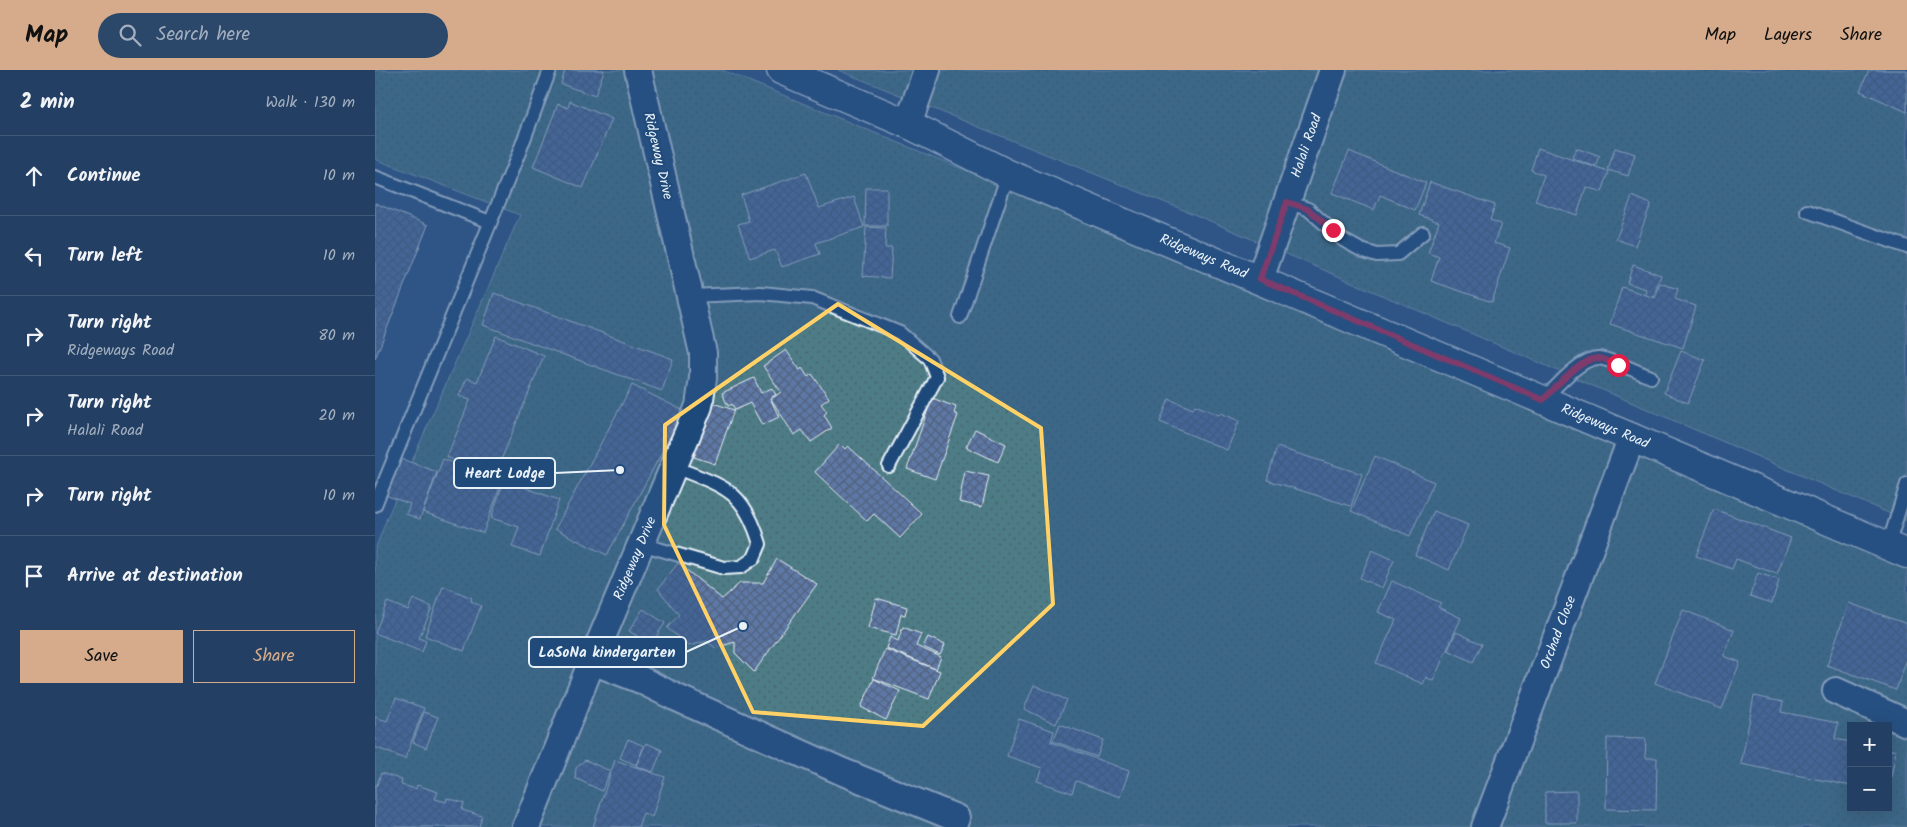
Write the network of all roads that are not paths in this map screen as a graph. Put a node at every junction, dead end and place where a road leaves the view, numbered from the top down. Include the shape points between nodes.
1 (551, 70) edge
2 (639, 70) edge
3 (781, 70) edge
4 (927, 70) edge
5 (1333, 70) edge
6 (908, 124) junction
7 (1007, 174) junction
8 (375, 176) edge
9 (1287, 202) junction
10 (1807, 211) dead end
11 (490, 222) junction
12 (1423, 233) dead end
13 (1907, 247) edge
14 (1260, 279) junction
15 (690, 296) junction
16 (960, 317) dead end
17 (1651, 377) dead end
18 (1543, 400) junction
19 (1632, 437) junction
20 (674, 466) junction
21 (889, 466) dead end
22 (1907, 484) edge
23 (375, 504) edge
24 (641, 544) junction
25 (1898, 550) edge
26 (592, 661) junction
27 (1836, 691) dead end
28 (1907, 723) edge
29 (956, 818) dead end
30 (526, 827) edge
31 (1485, 827) edge

1 - 11 lane
2 - 15 street, Ridgeway Drive
3 - 6 street, Ridgeways Road
4 - 6 street
5 - 9 street, Halali Road
6 - 7 street, Ridgeways Road
7 - 14 street, Ridgeways Road
7 - 16 lane
8 - 11 lane
9 - 12 lane via 1308,209 1343,240 1377,254 1398,254
9 - 14 street, Halali Road
10 - 13 lane
11 - 23 lane
14 - 18 street, Ridgeways Road
15 - 20 street, Ridgeway Drive via 703,353 703,378 699,406
15 - 21 lane via 761,293 812,298 900,333 919,349 931,360 937,378
17 - 18 lane via 1598,358 1580,366
18 - 19 street, Ridgeways Road
19 - 25 street, Ridgeways Road
19 - 31 street, Orchad Close
20 - 24 street, Ridgeway Drive
20 - 24 lane via 726,488 744,505 760,544 754,558 741,568 724,568
22 - 25 lane
24 - 26 street, Ridgeway Drive
26 - 29 street via 843,772
26 - 30 street, Ridgeway Drive
27 - 28 street

